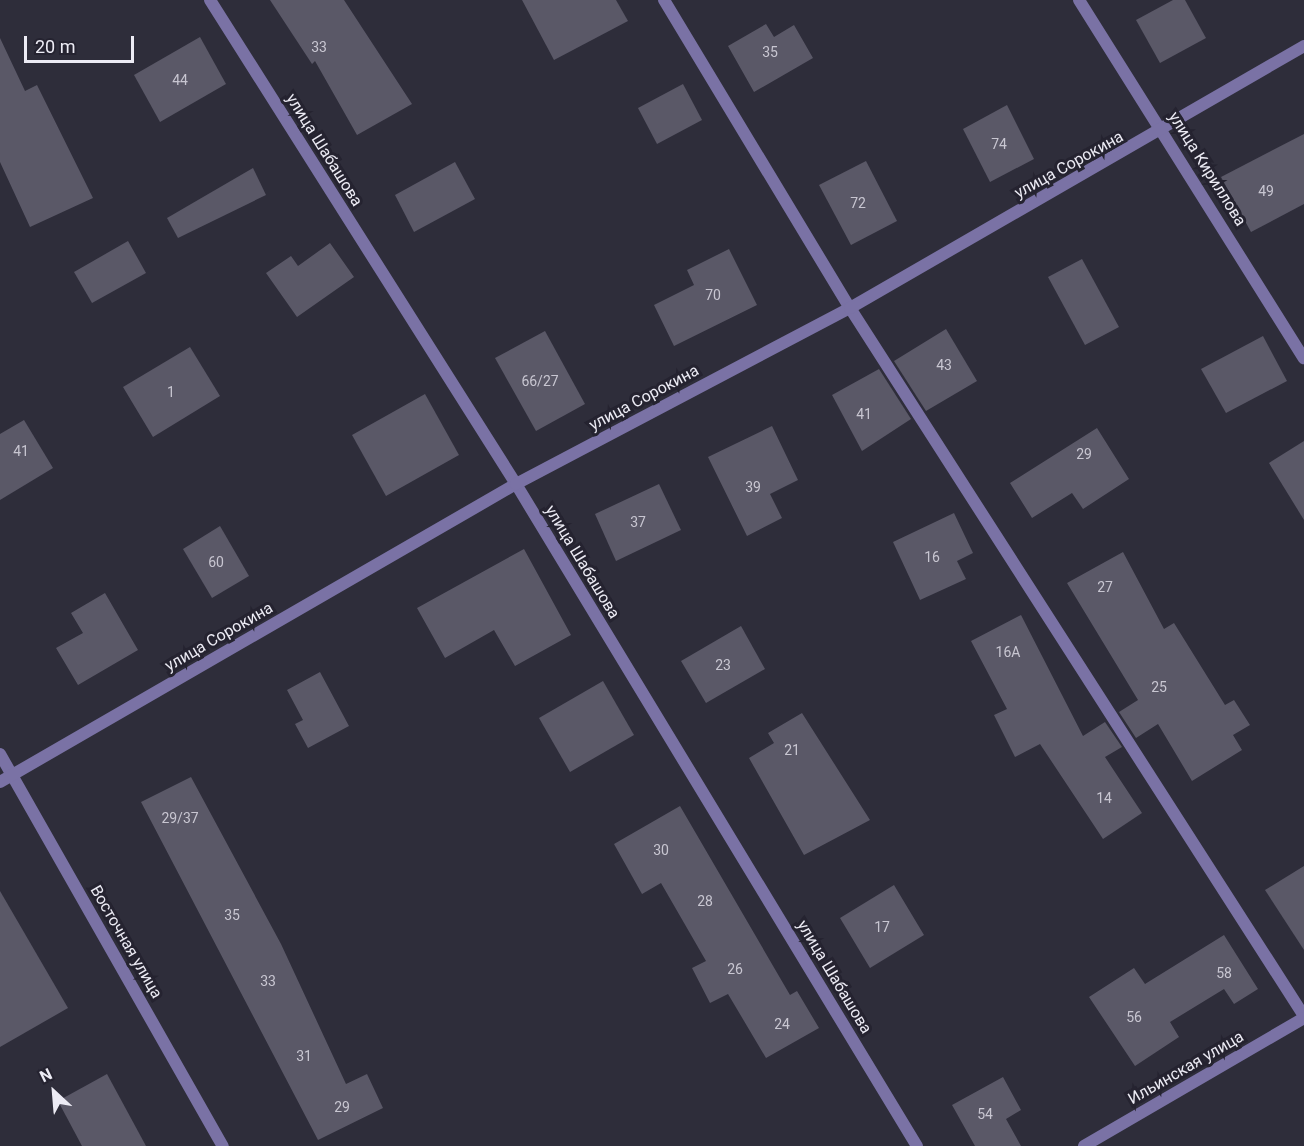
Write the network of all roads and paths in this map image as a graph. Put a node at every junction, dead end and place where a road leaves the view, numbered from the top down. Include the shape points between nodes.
1 (210, 0) edge
2 (664, 0) edge
3 (1079, 0) edge
4 (1304, 46) edge
5 (1164, 130) junction
6 (850, 308) junction
7 (1304, 358) edge
8 (516, 484) junction
9 (0, 754) edge
10 (13, 775) junction
11 (0, 782) edge
12 (1304, 1017) edge
13 (223, 1146) edge
14 (917, 1146) edge
15 (1084, 1146) edge

1 - 8 street, улица Шабашова
2 - 6 street
3 - 5 street, улица Кириллова
4 - 5 street, улица Сорокина
5 - 6 street, улица Сорокина
5 - 7 street, улица Кириллова
6 - 8 street, улица Сорокина
6 - 12 street
8 - 10 street, улица Сорокина
8 - 14 street, улица Шабашова
9 - 10 street, Восточная улица
10 - 11 street, улица Сорокина
10 - 13 street, Восточная улица
12 - 15 street, Ильинская улица

